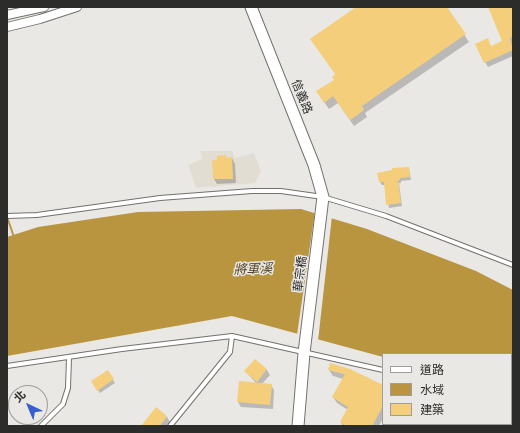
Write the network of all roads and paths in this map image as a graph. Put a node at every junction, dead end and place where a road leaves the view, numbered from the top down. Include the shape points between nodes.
1 (44, 7) edge
2 (76, 7) edge
3 (251, 7) edge
4 (7, 15) edge
5 (7, 27) edge
6 (323, 197) junction
7 (7, 216) edge
8 (513, 265) edge
9 (232, 336) junction
10 (304, 353) junction
11 (69, 358) junction
12 (7, 366) edge
13 (382, 370) edge
14 (41, 426) edge
15 (170, 426) edge
16 (298, 426) edge

1 - 4 street
2 - 5 street
3 - 6 street, 信義路 via 314,165
6 - 7 lane via 281,191 252,191 160,198 37,215
6 - 8 lane via 386,216
6 - 10 street, 華宗橋
9 - 10 lane
9 - 11 lane
9 - 15 lane via 230,352
10 - 13 lane
10 - 16 street, 華宗橋
11 - 12 lane
11 - 14 lane via 68,388 63,404

